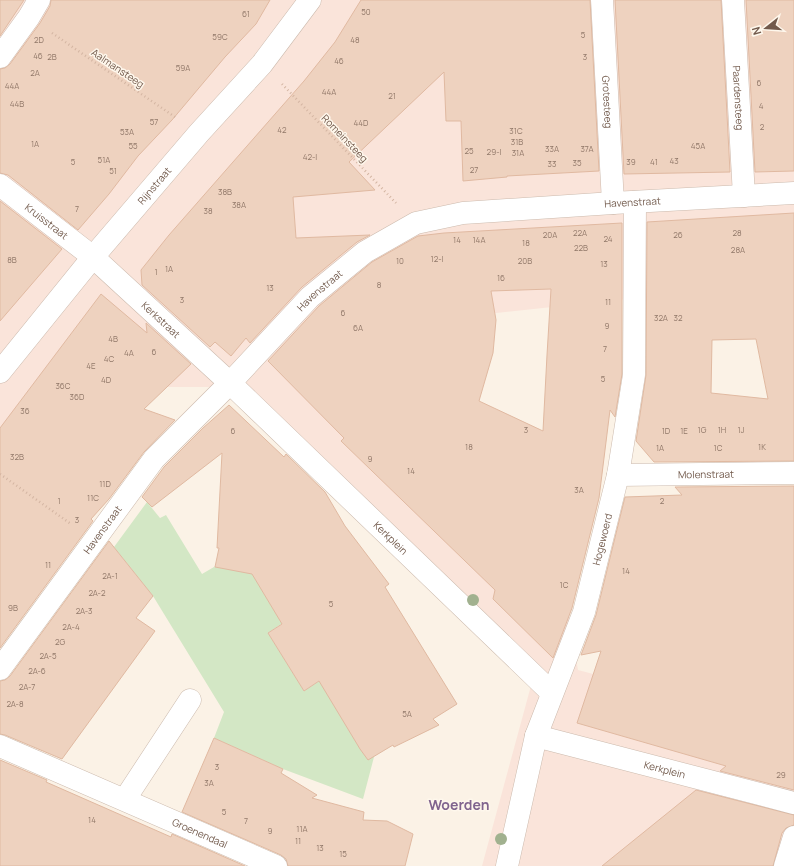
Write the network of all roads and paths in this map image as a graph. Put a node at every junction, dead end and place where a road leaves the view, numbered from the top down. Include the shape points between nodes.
1 (310, 0) edge
2 (602, 0) edge
3 (733, 0) edge
4 (34, 9) edge
5 (0, 57) edge
6 (262, 64) junction
7 (199, 133) junction
8 (0, 185) edge
9 (794, 193) edge
10 (744, 196) junction
11 (635, 202) junction
12 (613, 203) junction
13 (416, 223) junction
14 (92, 257) junction
15 (0, 372) edge
16 (230, 383) junction
17 (794, 473) edge
18 (0, 474) edge
19 (618, 475) junction
20 (94, 541) junction
21 (0, 669) edge
22 (552, 693) junction
23 (190, 700) dead end
24 (536, 736) junction
25 (0, 746) edge
26 (125, 799) junction
27 (794, 803) edge
28 (276, 866) edge
29 (507, 866) edge

1 - 6 street, Rijnstraat
2 - 12 street, Grotesteeg
3 - 10 street, Paardensteeg
4 - 5 street
4 - 7 path, Aalmansteeg
6 - 7 street, Rijnstraat
6 - 13 path, Romeinsteeg
7 - 14 street, Rijnstraat
8 - 14 street, Kruisstraat
9 - 10 street, Havenstraat
10 - 11 street, Havenstraat
11 - 12 street, Havenstraat
11 - 19 street, Hogewoerd via 634,375
12 - 13 street, Havenstraat via 463,213
13 - 16 street, Havenstraat via 365,252 310,297
14 - 15 street, Rijnstraat
14 - 16 street, Kerkstraat
16 - 20 street, Havenstraat via 154,459
16 - 22 street, Kerkplein
17 - 19 street, Molenstraat
18 - 20 path
19 - 22 street, Hogewoerd via 584,612
20 - 21 street, Havenstraat
22 - 24 street, Hogewoerd
23 - 26 street
24 - 27 street, Kerkplein
24 - 29 street, Hogewoerd
25 - 26 street, Groenendaal
26 - 28 street, Groenendaal

